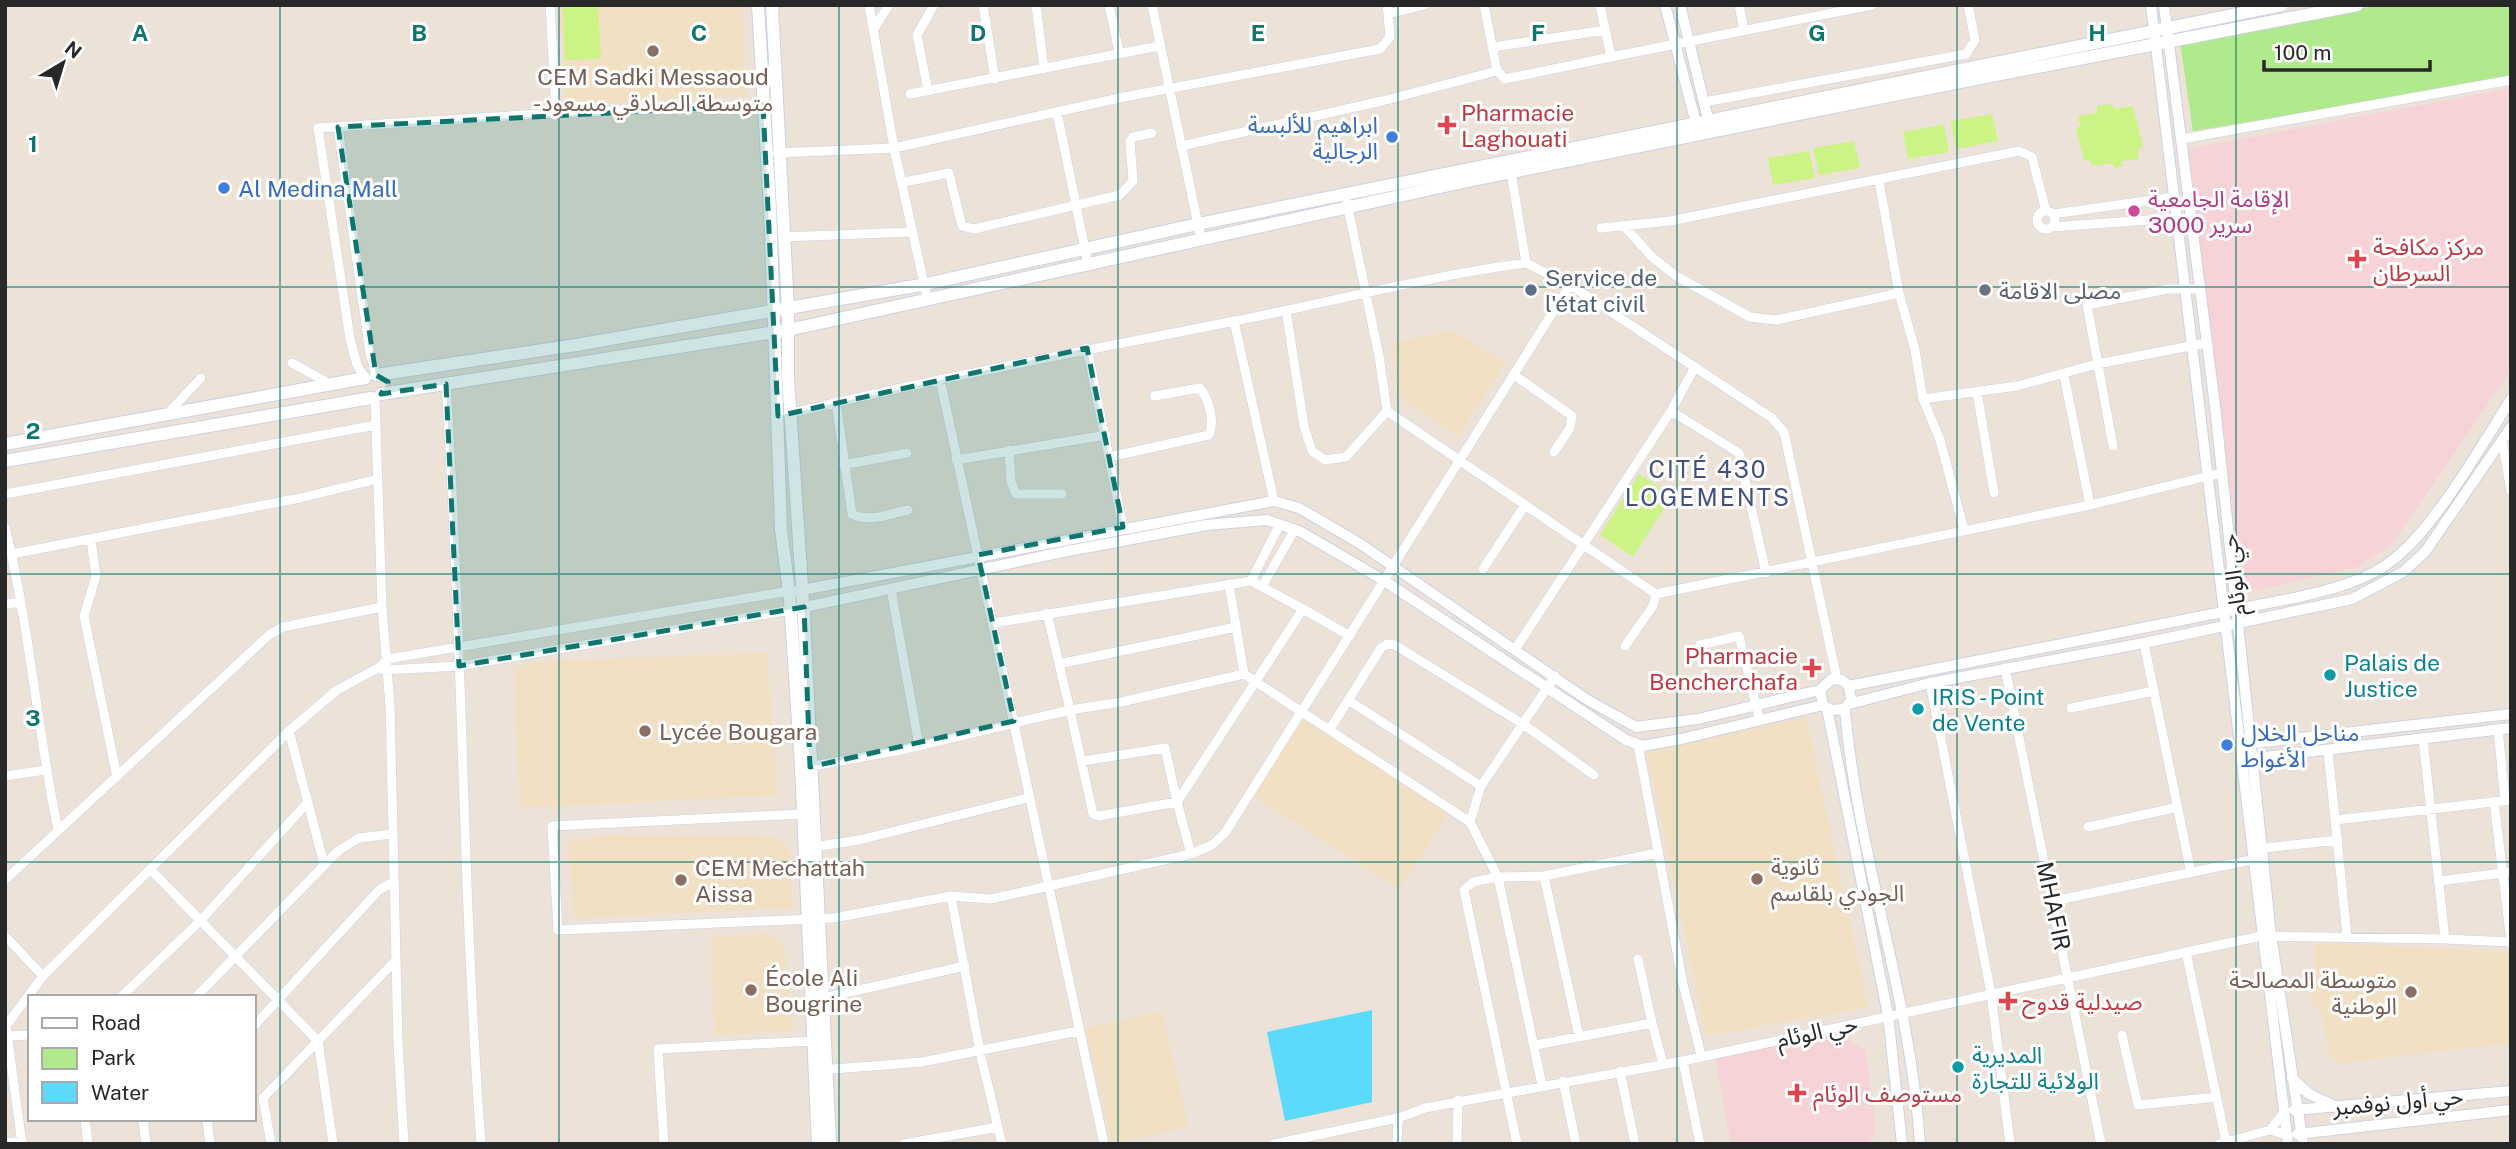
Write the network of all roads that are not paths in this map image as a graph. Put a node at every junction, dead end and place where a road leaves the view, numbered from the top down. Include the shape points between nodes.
1 (550, 5) edge
2 (758, 5) edge
3 (772, 5) edge
4 (869, 5) edge
5 (889, 5) edge
6 (934, 5) edge
7 (983, 5) edge
8 (1036, 5) edge
9 (1109, 5) edge
10 (1152, 5) edge
11 (1426, 5) edge
12 (1484, 5) edge
13 (1601, 5) edge
14 (1665, 5) edge
15 (1680, 5) edge
16 (1739, 5) edge
17 (1872, 5) edge
18 (1968, 5) edge
19 (2151, 5) edge
20 (2165, 5) edge
21 (2282, 5) edge
22 (2357, 5) edge
23 (1388, 9) edge
24 (2167, 28) junction
25 (873, 30) junction
26 (1606, 30) junction
27 (1744, 30) junction
28 (2154, 30) junction
29 (1689, 40) junction
30 (2169, 42) junction
31 (1675, 43) junction
32 (2156, 45) junction
33 (1159, 46) junction
34 (1493, 47) junction
35 (1119, 52) junction
36 (1611, 57) junction
37 (1044, 69) junction
38 (1497, 71) junction
39 (996, 79) junction
40 (2511, 80) edge
41 (1168, 90) junction
42 (928, 91) junction
43 (1877, 92) junction
44 (910, 94) dead end
45 (1704, 102) junction
46 (763, 105) junction
47 (1057, 112) junction
48 (556, 113) junction
49 (338, 127) junction
50 (1704, 128) junction
51 (1152, 133) dead end
52 (2182, 139) junction
53 (1181, 146) junction
54 (894, 148) junction
55 (772, 153) junction
56 (1511, 167) junction
57 (1879, 181) junction
58 (904, 183) junction
59 (1345, 194) junction
60 (2174, 197) junction
61 (1076, 206) junction
62 (1348, 208) junction
63 (2049, 212) junction
64 (2177, 218) junction
65 (1198, 223) junction
66 (1625, 227) junction
67 (2051, 227) junction
68 (1601, 228) dead end
69 (913, 232) junction
70 (784, 237) junction
71 (1201, 239) junction
72 (1087, 257) junction
73 (1526, 263) junction
74 (1570, 285) junction
75 (2186, 289) junction
76 (2199, 289) junction
77 (927, 291) junction
78 (1899, 293) junction
79 (1366, 295) junction
80 (788, 310) junction
81 (1286, 310) junction
82 (772, 312) junction
83 (1234, 321) junction
84 (788, 330) junction
85 (774, 332) junction
86 (2206, 343) junction
87 (2192, 345) junction
88 (1087, 348) junction
89 (292, 363) dead end
90 (2097, 364) junction
91 (1695, 367) junction
92 (1513, 374) junction
93 (2064, 375) junction
94 (371, 376) junction
95 (201, 377) dead end
96 (940, 379) junction
97 (330, 384) junction
98 (446, 384) junction
99 (1977, 392) junction
100 (376, 396) junction
101 (1154, 396) dead end
102 (1923, 399) junction
103 (2511, 399) edge
104 (836, 402) junction
105 (1387, 411) junction
106 (1671, 411) junction
107 (167, 414) junction
108 (784, 415) junction
109 (376, 425) junction
110 (2511, 427) edge
111 (1106, 435) junction
112 (2502, 440) junction
113 (5, 444) edge
114 (2113, 446) dead end
115 (1009, 450) junction
116 (1554, 452) dead end
117 (907, 453) dead end
118 (1110, 457) junction
119 (956, 460) junction
120 (5, 461) edge
121 (1459, 461) junction
122 (843, 465) junction
123 (2221, 473) junction
124 (2208, 476) junction
125 (378, 479) junction
126 (2511, 491) edge
127 (1994, 493) dead end
128 (5, 494) edge
129 (1062, 494) dead end
130 (1274, 500) junction
131 (1525, 505) junction
132 (2090, 505) junction
133 (908, 510) dead end
134 (1280, 524) junction
135 (5, 527) edge
136 (1123, 527) junction
137 (1295, 529) junction
138 (1964, 530) junction
139 (91, 540) junction
140 (1584, 546) junction
141 (12, 554) junction
142 (978, 555) junction
143 (1811, 562) junction
144 (1393, 567) junction
145 (1483, 569) dead end
146 (982, 570) junction
147 (1766, 572) junction
148 (1382, 580) junction
149 (1251, 581) junction
150 (1229, 584) junction
151 (1263, 585) junction
152 (891, 589) junction
153 (795, 591) junction
154 (1656, 594) junction
155 (22, 602) junction
156 (5, 604) edge
157 (804, 606) junction
158 (382, 607) junction
159 (2231, 609) junction
160 (790, 610) junction
161 (1303, 610) junction
162 (1047, 613) junction
163 (994, 623) junction
164 (2238, 623) junction
165 (2226, 625) junction
166 (1236, 627) junction
167 (1350, 636) junction
168 (2144, 643) junction
169 (1700, 645) dead end
170 (1625, 646) dead end
171 (457, 648) junction
172 (1516, 648) junction
173 (387, 659) junction
174 (1059, 664) junction
175 (459, 666) junction
176 (2005, 668) junction
177 (384, 670) junction
178 (1244, 674) junction
179 (1555, 676) junction
180 (1837, 679) junction
181 (1255, 681) junction
182 (1930, 684) junction
183 (1849, 686) junction
184 (1546, 688) junction
185 (1821, 690) junction
186 (2154, 691) junction
187 (1348, 700) junction
188 (1756, 704) junction
189 (1825, 706) junction
190 (1847, 706) junction
191 (2071, 708) dead end
192 (1070, 710) junction
193 (1302, 712) junction
194 (2511, 713) edge
195 (1014, 721) junction
196 (1760, 721) junction
197 (1523, 724) junction
198 (2511, 728) edge
199 (1329, 729) junction
200 (2498, 729) junction
201 (289, 731) junction
202 (2423, 738) junction
203 (2252, 743) junction
204 (1638, 745) junction
205 (2240, 745) junction
206 (919, 746) junction
207 (2328, 751) junction
208 (2247, 760) junction
209 (1083, 761) junction
210 (806, 767) junction
211 (46, 770) junction
212 (1594, 775) dead end
213 (5, 776) edge
214 (117, 777) junction
215 (1481, 786) junction
216 (1028, 798) junction
217 (2503, 801) edge
218 (308, 802) junction
219 (1177, 802) junction
220 (2178, 807) junction
221 (2430, 807) junction
222 (803, 814) junction
223 (2335, 820) junction
224 (1470, 822) junction
225 (2088, 827) dead end
226 (58, 830) junction
227 (392, 834) junction
228 (2338, 840) junction
229 (814, 847) junction
230 (2264, 848) junction
231 (1657, 853) junction
232 (1191, 854) junction
233 (2251, 860) junction
234 (324, 864) junction
235 (150, 869) junction
236 (2191, 873) junction
237 (2507, 873) edge
238 (1544, 876) junction
239 (1498, 877) junction
240 (5, 880) edge
241 (2439, 881) junction
242 (393, 882) junction
243 (1046, 888) junction
244 (951, 896) junction
245 (2053, 901) junction
246 (813, 918) junction
247 (201, 920) junction
248 (2266, 935) junction
249 (5, 936) edge
250 (2347, 936) junction
251 (2445, 939) junction
252 (2511, 942) edge
253 (2186, 952) junction
254 (236, 956) junction
255 (1638, 959) dead end
256 (396, 960) junction
257 (965, 967) junction
258 (43, 976) junction
259 (2068, 977) junction
260 (1991, 993) junction
261 (30, 995) edge
262 (123, 995) edge
263 (198, 995) edge
264 (28, 997) edge
265 (822, 998) junction
266 (278, 999) junction
267 (1902, 1012) junction
268 (1888, 1015) junction
269 (1651, 1023) junction
270 (256, 1024) edge
271 (6, 1029) edge
272 (1078, 1031) junction
273 (28, 1034) edge
274 (2122, 1035) dead end
275 (1579, 1036) junction
276 (318, 1041) junction
277 (813, 1041) junction
278 (1536, 1045) junction
279 (979, 1052) junction
280 (1701, 1055) junction
281 (1683, 1061) junction
282 (1663, 1064) junction
283 (820, 1070) junction
284 (1620, 1071) junction
285 (2292, 1078) junction
286 (1563, 1081) junction
287 (1542, 1085) junction
288 (1507, 1091) junction
289 (2511, 1091) edge
290 (258, 1096) edge
291 (2217, 1097) junction
292 (1458, 1100) junction
293 (2339, 1107) junction
294 (2298, 1110) junction
295 (2511, 1110) edge
296 (2284, 1111) junction
297 (1398, 1118) junction
298 (85, 1121) edge
299 (143, 1121) edge
300 (207, 1121) edge
301 (999, 1127) junction
302 (2270, 1130) junction
303 (2287, 1139) edge
304 (2303, 1139) edge
305 (22, 1142) edge
306 (5, 1143) edge
307 (2223, 1143) edge
308 (88, 1144) edge
309 (146, 1144) edge
310 (210, 1144) edge
311 (271, 1144) edge
312 (333, 1144) edge
313 (404, 1144) edge
314 (481, 1144) edge
315 (664, 1144) edge
316 (818, 1144) edge
317 (830, 1144) edge
318 (904, 1144) edge
319 (1002, 1144) edge
320 (1104, 1144) edge
321 (1274, 1144) edge
322 (1397, 1144) edge
323 (1457, 1144) edge
324 (1517, 1144) edge
325 (1576, 1144) edge
326 (1635, 1144) edge
327 (1700, 1144) edge
328 (1902, 1144) edge
329 (1920, 1144) edge
330 (2010, 1144) edge
331 (2101, 1144) edge

1 - 48 street
2 - 46 main road
3 - 55 main road
4 - 25 street
5 - 25 street
6 - 42 street via 916,35
7 - 39 street
8 - 37 street
9 - 35 street
10 - 33 street
11 - 23 street
12 - 34 street
13 - 26 street
14 - 31 street
15 - 29 street
16 - 27 street
17 - 27 street
18 - 45 street via 1975,40 1966,54
19 - 28 street, حي الوئام
20 - 24 street, حي الوئام
21 - 24 main road
22 - 30 main road
23 - 41 street via 1390,37 1380,49
24 - 28 main road
24 - 30 street, حي الوئام
25 - 54 street
26 - 34 street
26 - 36 street
27 - 29 street
28 - 32 street, حي الوئام
28 - 43 main road
29 - 31 street
29 - 45 street
30 - 32 main road
30 - 52 street, حي الوئام
31 - 36 street
31 - 50 street
32 - 43 main road
32 - 60 street, حي الوئام
33 - 35 street
33 - 41 street
34 - 38 street
35 - 37 street
36 - 38 street via 1505,79
37 - 39 street
38 - 53 street
39 - 42 street
40 - 52 street
41 - 47 street
41 - 53 street
42 - 44 street
43 - 50 main road
45 - 50 street
46 - 48 street
46 - 55 main road
47 - 54 street
47 - 61 street
48 - 49 street
49 - 94 street
49 - 94 street via 318,128 350,339 357,365
50 - 56 main road
51 - 61 street via 1130,141 1134,176 1130,188
52 - 76 street, حي الوئام
53 - 65 street
54 - 55 street
54 - 58 street
55 - 70 main road
55 - 82 main road
56 - 59 main road
56 - 62 main road
56 - 73 street
57 - 63 street via 2026,152 2036,165
57 - 66 street
57 - 78 street
58 - 61 street via 952,175 959,218 967,229
58 - 69 street
59 - 62 street
59 - 65 main road
60 - 63 street
60 - 64 street, حي الوئام
61 - 72 street
62 - 71 main road
62 - 79 street
63 - 67 street via 2055,221
63 - 67 street via 2039,215 2038,221 2043,228
64 - 67 street
64 - 75 street, حي الوئام
65 - 71 street
65 - 72 main road
66 - 68 street
66 - 78 street via 1676,276 1750,317 1776,320
69 - 70 street
69 - 77 street
70 - 80 main road
71 - 72 main road
72 - 77 main road
73 - 74 street
73 - 79 street via 1458,272
74 - 91 street
74 - 92 street
75 - 76 street
75 - 87 street, حي الوئام
75 - 90 street via 2087,305
76 - 86 street, حي الوئام
77 - 80 main road
77 - 84 main road
78 - 102 street
79 - 81 street
79 - 105 street
80 - 82 main road
80 - 84 main road
81 - 83 street
81 - 105 street via 1312,451 1325,460 1346,457
82 - 85 main road
82 - 94 main road
83 - 88 street
83 - 130 street
84 - 85 main road
84 - 108 main road
85 - 98 main road
85 - 108 main road
86 - 87 street
86 - 123 street, حي الوئام
87 - 90 street
87 - 124 street, حي الوئام
88 - 96 street
88 - 111 street
89 - 97 street
90 - 93 street
90 - 114 street
91 - 106 street
91 - 143 street via 1772,418 1784,432
92 - 116 street via 1572,416 1570,428
92 - 121 street
93 - 99 street
93 - 132 street
94 - 97 main road
94 - 100 main road via 383,383
94 - 100 main road via 362,391
95 - 107 street
96 - 104 street
96 - 119 street
97 - 107 main road
98 - 100 main road
98 - 171 street
99 - 102 street
99 - 127 street
100 - 109 street
100 - 120 main road
101 - 118 street via 1200,388 1211,416 1209,435
102 - 138 street via 1940,440
103 - 159 street via 2414,542 2393,560 2327,590
104 - 108 street
104 - 122 street
105 - 121 street
106 - 140 street
106 - 147 street via 1739,453
107 - 113 main road
108 - 153 main road
109 - 125 street
109 - 128 street
110 - 112 street
111 - 115 street
111 - 118 street
112 - 126 street
112 - 164 street via 2425,552 2403,572 2352,599
115 - 119 street
115 - 129 street via 1016,494
117 - 122 street
118 - 136 street
119 - 142 street
121 - 131 street
121 - 144 street
122 - 133 street via 852,514 871,518
123 - 124 street
123 - 159 street, حي الوئام
124 - 132 street
124 - 159 street, حي الوئام
125 - 139 street
125 - 158 street
130 - 136 street
130 - 144 street via 1317,517
131 - 140 street
131 - 145 street
132 - 138 street
134 - 137 street
134 - 146 street via 1268,520 1206,525
134 - 149 street
135 - 141 street
136 - 142 street
137 - 148 street
137 - 151 street
138 - 143 street
139 - 141 street
139 - 214 street via 96,576 84,616
140 - 154 street
140 - 172 street
141 - 155 street
142 - 146 street
142 - 153 street
143 - 147 street
143 - 180 street
144 - 148 street
144 - 172 street
146 - 152 street
146 - 163 street
147 - 154 street
148 - 167 street
148 - 184 street
149 - 150 street
149 - 151 street
150 - 162 street
150 - 166 street
151 - 161 street
152 - 157 street
152 - 206 street
153 - 157 main road
153 - 160 main road
153 - 171 street
154 - 170 street via 1653,606
155 - 156 street
155 - 211 street
157 - 160 street
157 - 210 main road
158 - 173 street
158 - 214 street via 283,627 269,635
159 - 164 street, حي الوئام
159 - 165 street, حي الوئام
159 - 183 street
160 - 175 street
160 - 210 main road
161 - 167 street
161 - 181 street
162 - 163 street
162 - 174 street
163 - 195 street
164 - 165 street
164 - 203 street, حي الوئام
165 - 168 street
165 - 205 street, حي الوئام
166 - 174 street
166 - 178 street
167 - 193 street
168 - 176 street
168 - 186 street
169 - 188 street via 1739,636
171 - 173 street
171 - 175 street
172 - 179 street
173 - 177 street
174 - 192 street
175 - 177 street
175 - 314 street via 469,979
176 - 182 street
176 - 245 street, MHAFIR
177 - 201 street via 337,690
177 - 227 street
178 - 181 street
178 - 192 street
179 - 184 street
179 - 188 street via 1636,727 1698,719
180 - 183 street
180 - 185 street via 1827,681
181 - 193 street
181 - 219 street
182 - 190 street
182 - 260 street
183 - 190 street via 1852,695
184 - 197 street
184 - 204 street
185 - 188 street
185 - 189 street
186 - 191 street
186 - 220 street
187 - 197 street via 1381,648 1395,645
187 - 199 street
187 - 215 street
188 - 196 street
189 - 190 street
189 - 196 street
189 - 268 street
190 - 267 street via 1859,809
192 - 195 street
192 - 209 street
193 - 199 street
193 - 232 street via 1225,834
194 - 203 street
195 - 206 street
195 - 216 street
196 - 204 street
197 - 212 street
197 - 215 street
198 - 200 street
199 - 224 street
200 - 202 street
200 - 217 street
201 - 218 street
201 - 235 street
202 - 207 street
202 - 221 street
203 - 205 street
203 - 208 street, حي الوئام
204 - 231 street
205 - 208 street, حي الوئام
206 - 210 street
207 - 208 street
207 - 223 street
208 - 230 street, حي الوئام
208 - 233 street, حي الوئام
209 - 219 street via 1165,748
209 - 219 street via 1091,809 1098,816
210 - 222 main road
210 - 229 main road
211 - 213 street
211 - 226 street
214 - 226 street
215 - 224 street
216 - 229 street
216 - 243 street
217 - 221 street
217 - 237 street
218 - 234 street
218 - 247 street
219 - 232 street
220 - 225 street
220 - 236 street
221 - 223 street
221 - 241 street
222 - 246 main road
222 - 246 street via 552,827 558,930
223 - 228 street
224 - 239 street
226 - 240 street
227 - 234 street via 359,838
227 - 242 street
228 - 230 street
228 - 250 street
229 - 246 main road
230 - 248 street, حي الوئام
231 - 238 street
231 - 280 street
232 - 243 street
233 - 236 street
233 - 248 street, حي الوئام
234 - 254 street
235 - 247 street
235 - 258 street
236 - 245 street
237 - 241 street
237 - 252 street
238 - 239 street
238 - 275 street
239 - 278 street
239 - 288 street via 1473,882 1464,890
241 - 251 street
242 - 256 street
242 - 266 street via 379,890
243 - 244 street via 991,899
243 - 272 street
244 - 246 street via 856,915
244 - 257 street
245 - 259 street, MHAFIR
246 - 265 main road
246 - 277 main road
247 - 254 street
247 - 262 street
248 - 250 street
248 - 253 street, حي الوئام
248 - 285 street, حي الوئام
248 - 296 street, حي الوئام
249 - 258 street
250 - 251 street
251 - 252 street
253 - 259 street, حي الوئام
253 - 291 street
254 - 263 street
254 - 266 street
255 - 269 street
256 - 276 street
256 - 313 street
257 - 265 street
257 - 279 street
258 - 261 street
259 - 260 street, حي الوئام
259 - 331 street, MHAFIR
260 - 267 street, حي الوئام
260 - 330 street
264 - 271 street
265 - 283 main road
266 - 270 street
266 - 276 street
267 - 268 street, حي الوئام
267 - 329 street via 1912,1058
268 - 280 street, حي الوئام
268 - 328 street
269 - 275 street
269 - 282 street
271 - 273 street
271 - 305 street
272 - 279 street
272 - 320 street
274 - 291 street via 2138,1105
275 - 278 street
276 - 290 street
276 - 312 street
277 - 283 main road
277 - 315 street via 658,1049
278 - 287 street
279 - 283 street via 922,1062
279 - 301 street
280 - 281 street, حي الوئام
281 - 282 street, حي الوئام
281 - 327 street
282 - 284 street, حي الوئام
283 - 316 main road
283 - 317 main road
284 - 286 street, حي الوئام
284 - 326 street
285 - 293 street via 2309,1094
285 - 294 street, حي الوئام
286 - 287 street, حي الوئام
286 - 325 street
287 - 288 street, حي الوئام
288 - 292 street, حي الوئام
288 - 324 street
289 - 293 street, حي أول نوفمبر
290 - 311 street
291 - 307 street
292 - 297 street, حي الوئام
292 - 323 street
293 - 294 street, حي أول نوفمبر
294 - 296 street, حي أول نوفمبر
294 - 304 street, حي الوئام
295 - 304 street, حي أول نوفمبر
296 - 302 street
296 - 303 street, حي الوئام
297 - 321 street, حي الوئام
297 - 322 street
298 - 308 street
299 - 309 street
300 - 310 street
301 - 318 street
301 - 319 street
302 - 303 street
302 - 307 street
303 - 304 street, حي أول نوفمبر
305 - 306 street

